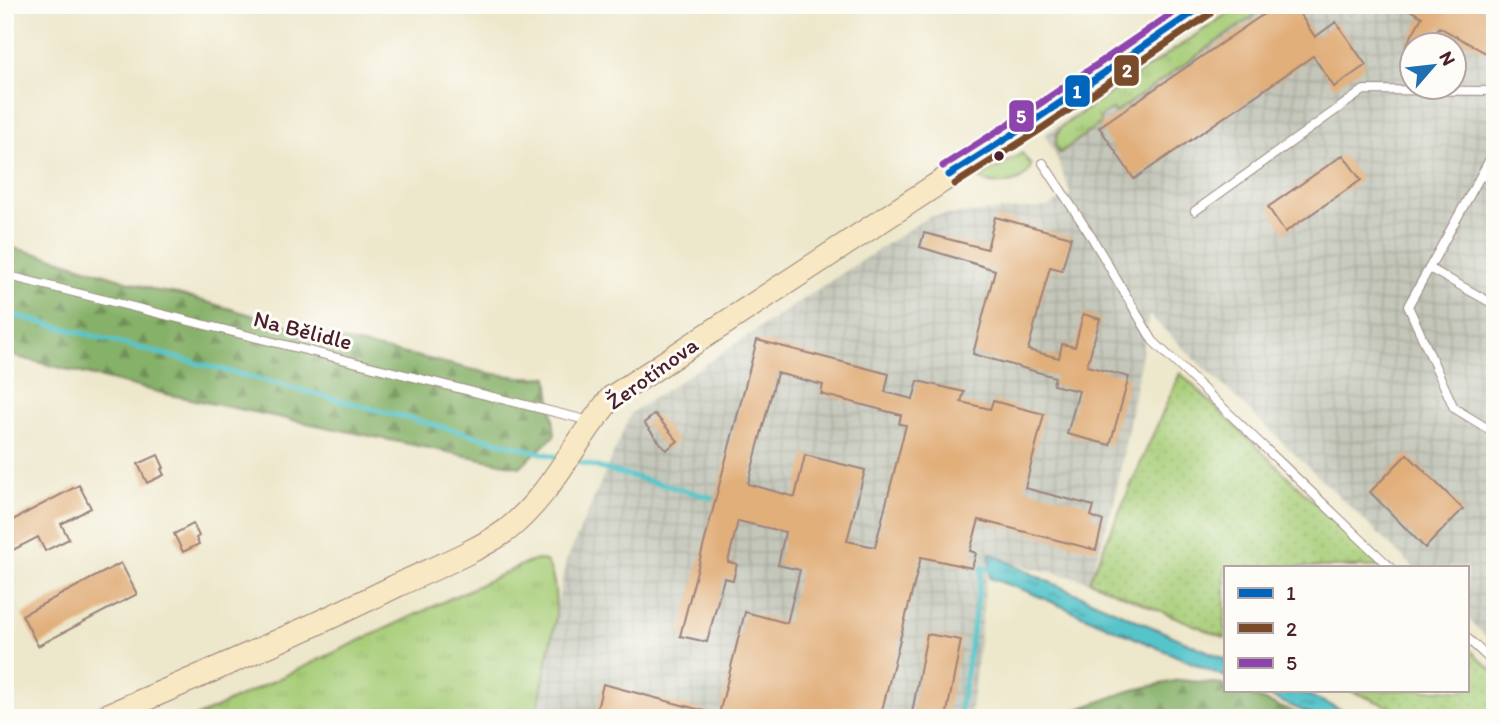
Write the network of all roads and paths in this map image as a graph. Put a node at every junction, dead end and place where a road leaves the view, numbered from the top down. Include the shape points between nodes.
1 (1204, 5) edge
2 (1495, 90) edge
3 (1495, 150) edge
4 (1043, 163) dead end
5 (1481, 175) junction
6 (1495, 182) edge
7 (1195, 211) dead end
8 (1429, 268) junction
9 (5, 275) edge
10 (1495, 305) edge
11 (591, 421) junction
12 (1495, 433) edge
13 (1389, 566) edge
14 (1468, 639) edge
15 (1495, 664) edge
16 (102, 718) edge

1 - 11 street, Žerotínova via 612,397
2 - 7 lane via 1364,90
3 - 5 lane
4 - 13 lane via 1153,341
5 - 6 lane
5 - 8 lane
8 - 10 lane
8 - 12 lane via 1408,306 1454,408
9 - 11 lane, Na Bělidle
11 - 16 street, Žerotínova via 536,502 506,530 338,615
14 - 15 lane

